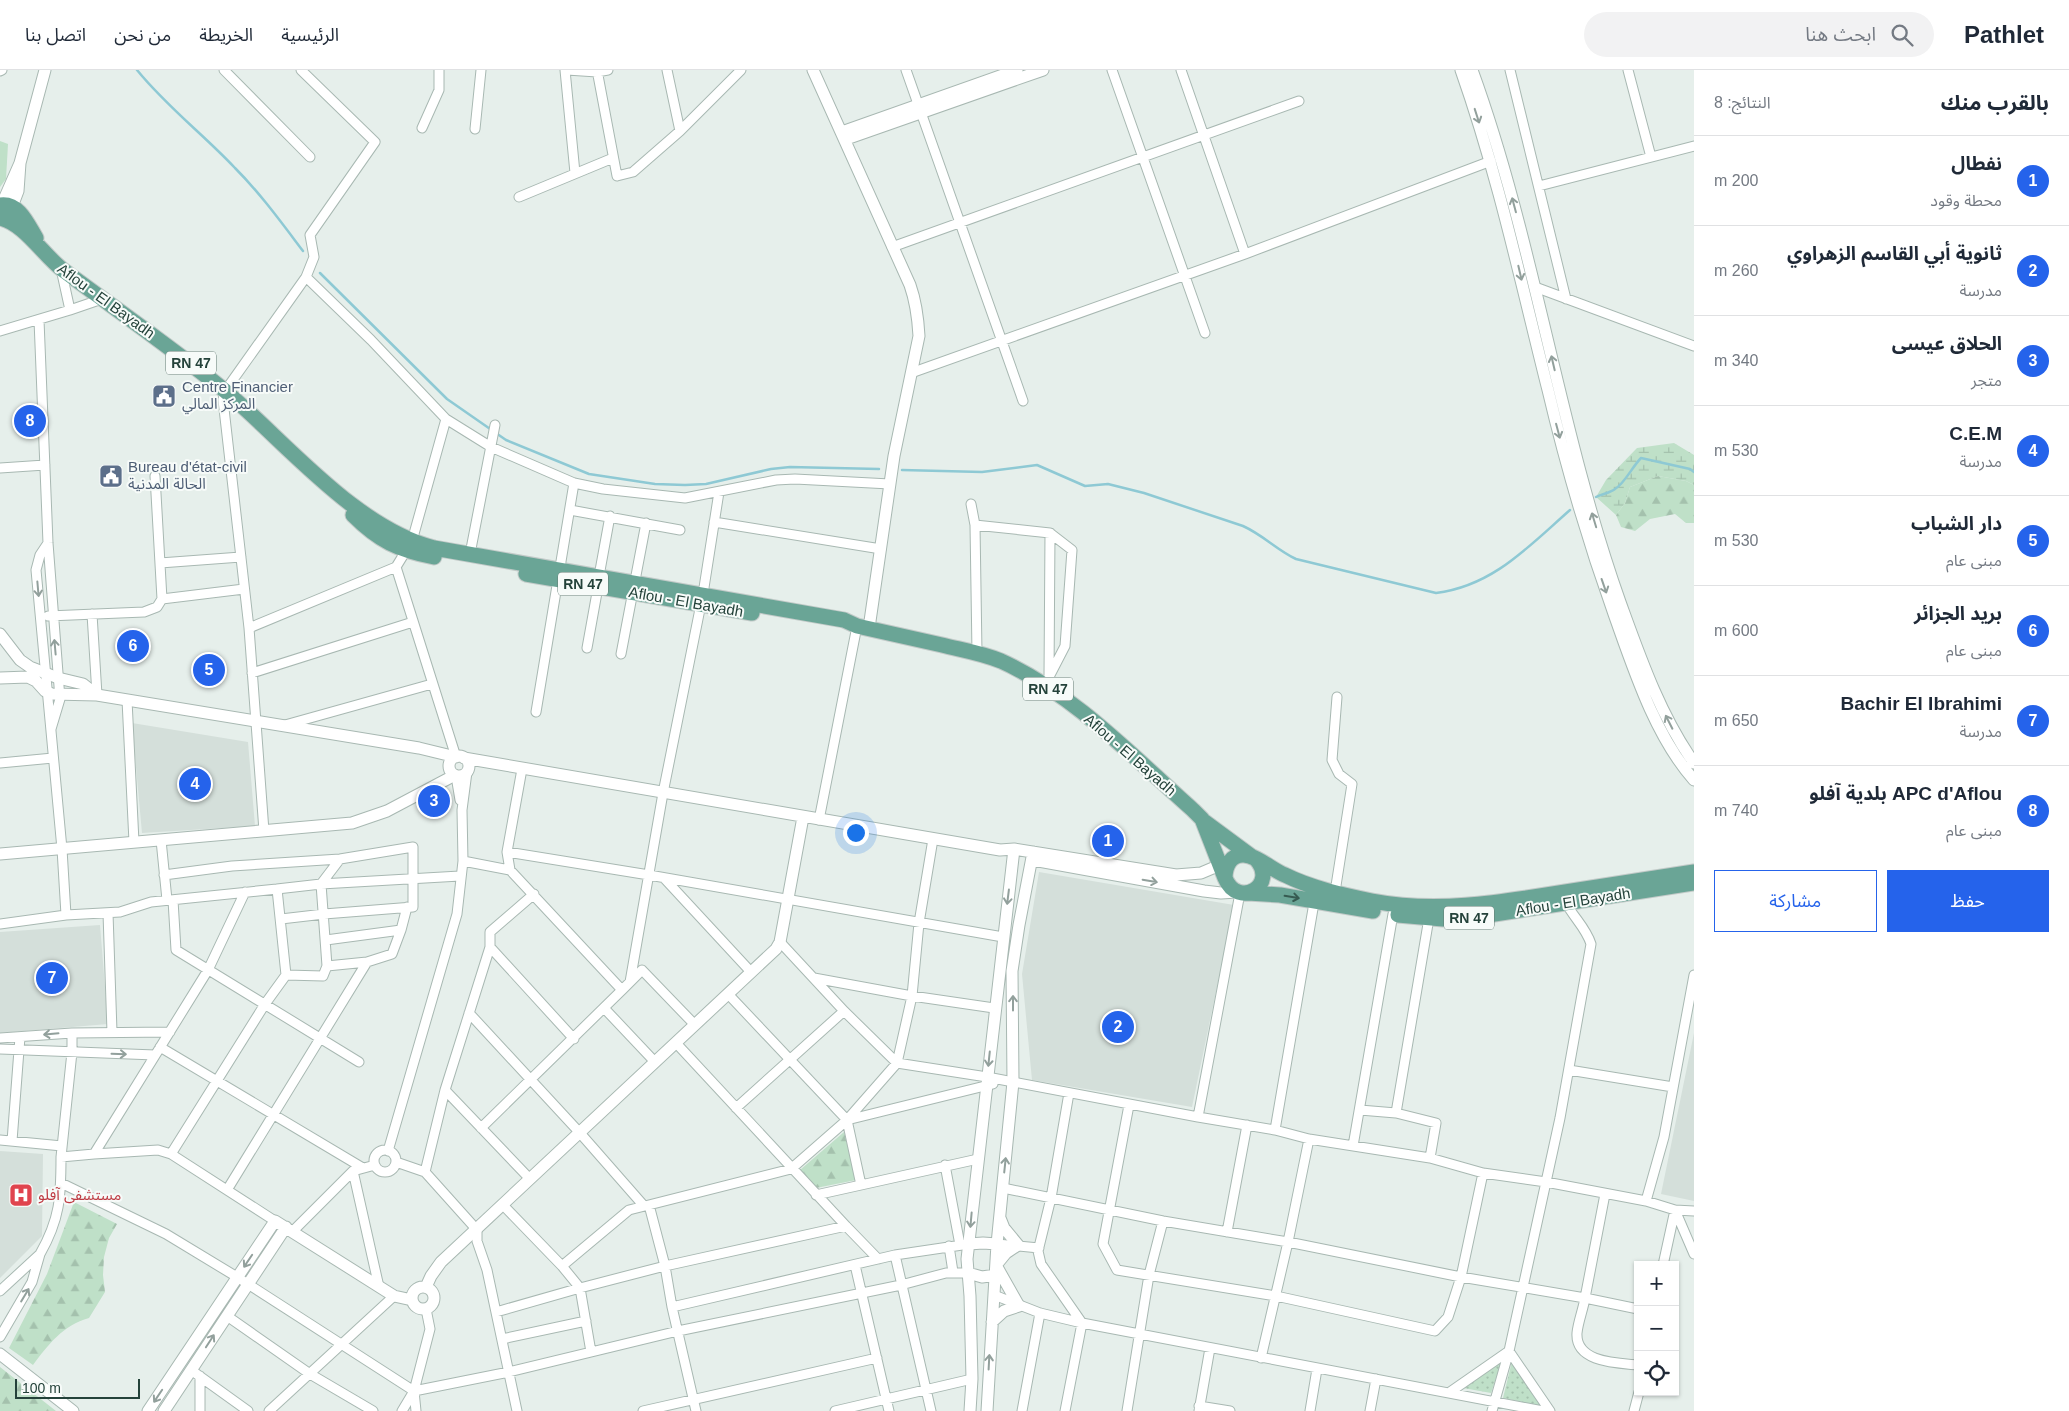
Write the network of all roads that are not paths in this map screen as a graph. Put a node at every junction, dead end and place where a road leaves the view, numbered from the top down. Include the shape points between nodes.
1 (45, 70) edge
2 (224, 70) edge
3 (301, 70) edge
4 (439, 70) edge
5 (481, 70) edge
6 (566, 70) edge
7 (608, 70) edge
8 (667, 70) edge
9 (741, 70) edge
10 (813, 70) edge
11 (906, 70) edge
12 (1017, 70) edge
13 (1043, 70) edge
14 (1112, 70) edge
15 (1181, 70) edge
16 (1461, 70) edge
17 (1472, 70) edge
18 (1510, 70) edge
19 (1628, 70) edge
20 (597, 71) edge
21 (1299, 101) dead end
22 (920, 109) junction
23 (422, 128) dead end
24 (475, 129) dead end
25 (680, 131) junction
26 (844, 136) junction
27 (1204, 136) junction
28 (1694, 146) edge
29 (310, 156) dead end
30 (1651, 157) junction
31 (613, 158) junction
32 (1143, 158) junction
33 (1491, 161) junction
34 (575, 173) junction
35 (1538, 186) junction
36 (519, 197) dead end
37 (4, 211) edge
38 (960, 224) junction
39 (892, 247) junction
40 (1245, 254) junction
41 (61, 268) junction
42 (1185, 276) junction
43 (306, 278) junction
44 (1535, 287) junction
45 (1566, 298) junction
46 (102, 299) junction
47 (70, 310) junction
48 (39, 320) junction
49 (0, 331) edge
50 (1205, 332) dead end
51 (1002, 342) junction
52 (1693, 343) edge
53 (911, 373) junction
54 (224, 391) junction
55 (1023, 401) dead end
56 (446, 419) junction
57 (496, 425) dead end
58 (492, 445) junction
59 (45, 465) junction
60 (0, 468) edge
61 (154, 476) dead end
62 (574, 483) junction
63 (890, 484) junction
64 (719, 492) junction
65 (971, 504) dead end
66 (570, 510) junction
67 (610, 516) junction
68 (714, 522) junction
69 (646, 523) junction
70 (974, 525) junction
71 (680, 530) dead end
72 (1050, 533) junction
73 (48, 543) junction
74 (409, 546) junction
75 (881, 549) junction
76 (470, 554) junction
77 (241, 558) junction
78 (160, 563) junction
79 (396, 567) junction
80 (560, 575) junction
81 (598, 581) junction
82 (634, 587) junction
83 (244, 589) junction
84 (162, 599) junction
85 (702, 599) junction
86 (92, 614) junction
87 (40, 616) junction
88 (53, 616) junction
89 (413, 622) junction
90 (863, 627) junction
91 (249, 628) junction
92 (0, 634) edge
93 (587, 648) dead end
94 (977, 653) junction
95 (622, 654) dead end
96 (252, 672) junction
97 (45, 674) junction
98 (0, 678) edge
99 (58, 678) junction
100 (1048, 682) junction
101 (432, 684) junction
102 (47, 693) junction
103 (59, 695) junction
104 (97, 695) junction
105 (1337, 697) dead end
106 (127, 700) junction
107 (536, 712) dead end
108 (257, 722) junction
109 (282, 726) junction
110 (51, 729) junction
111 (419, 748) junction
112 (459, 757) junction
113 (53, 758) junction
114 (0, 763) edge
115 (1694, 763) edge
116 (505, 765) junction
117 (522, 769) junction
118 (457, 772) junction
119 (1694, 780) edge
120 (664, 793) junction
121 (804, 817) junction
122 (1202, 819) junction
123 (820, 820) junction
124 (264, 831) junction
125 (933, 839) junction
126 (161, 840) junction
127 (134, 842) junction
128 (62, 848) junction
129 (507, 852) junction
130 (1013, 852) junction
131 (0, 854) edge
132 (1032, 856) junction
133 (1254, 858) junction
134 (340, 859) junction
135 (463, 861) junction
136 (1226, 867) junction
137 (510, 870) junction
138 (1694, 872) edge
139 (649, 874) junction
140 (164, 875) junction
141 (460, 876) junction
142 (664, 878) junction
143 (414, 879) junction
144 (1694, 882) edge
145 (321, 884) junction
146 (277, 889) junction
147 (245, 892) junction
148 (1335, 892) junction
149 (1240, 893) junction
150 (534, 894) junction
151 (1315, 894) junction
152 (788, 899) junction
153 (170, 900) junction
154 (1566, 903) junction
155 (406, 907) junction
156 (108, 913) junction
157 (324, 914) junction
158 (1393, 914) junction
159 (66, 916) junction
160 (1429, 918) junction
161 (281, 919) junction
162 (919, 923) junction
163 (0, 924) edge
164 (401, 930) junction
165 (1003, 937) junction
166 (326, 940) junction
167 (780, 942) junction
168 (490, 947) junction
169 (367, 962) junction
170 (327, 966) junction
171 (208, 970) junction
172 (751, 972) junction
173 (286, 975) junction
174 (1694, 975) edge
175 (814, 978) junction
176 (630, 982) junction
177 (622, 990) junction
178 (728, 994) junction
179 (912, 996) junction
180 (265, 1004) junction
181 (604, 1008) junction
182 (994, 1008) junction
183 (844, 1011) junction
184 (469, 1013) junction
185 (695, 1025) junction
186 (112, 1032) junction
187 (170, 1032) junction
188 (72, 1033) junction
189 (20, 1037) junction
190 (0, 1038) edge
191 (320, 1038) junction
192 (574, 1039) junction
193 (676, 1043) junction
194 (0, 1049) edge
195 (19, 1050) junction
196 (157, 1051) junction
197 (72, 1052) junction
198 (790, 1059) junction
199 (359, 1062) dead end
200 (655, 1062) junction
201 (896, 1063) junction
202 (1569, 1070) junction
203 (531, 1080) junction
204 (216, 1081) junction
205 (986, 1081) junction
206 (1010, 1081) junction
207 (1673, 1087) junction
208 (445, 1090) junction
209 (1069, 1093) junction
210 (1129, 1104) junction
211 (736, 1108) junction
212 (1360, 1110) junction
213 (1396, 1113) junction
214 (273, 1115) junction
215 (1198, 1116) junction
216 (847, 1120) junction
217 (1247, 1125) junction
218 (481, 1128) junction
219 (1275, 1130) junction
220 (580, 1133) junction
221 (1309, 1139) junction
222 (0, 1140) edge
223 (12, 1141) junction
224 (62, 1146) junction
225 (1353, 1146) junction
226 (388, 1151) junction
227 (94, 1154) junction
228 (171, 1154) junction
229 (61, 1157) junction
230 (1430, 1158) junction
231 (978, 1159) junction
232 (396, 1162) junction
233 (375, 1165) junction
234 (945, 1165) junction
235 (363, 1168) junction
236 (791, 1169) junction
237 (353, 1171) junction
238 (425, 1172) junction
239 (1482, 1173) junction
240 (530, 1179) junction
241 (1546, 1182) junction
242 (61, 1183) junction
243 (861, 1185) junction
244 (1003, 1188) junction
245 (227, 1190) junction
246 (1605, 1194) junction
247 (816, 1195) junction
248 (1051, 1198) junction
249 (1646, 1201) junction
250 (503, 1205) junction
251 (646, 1206) junction
252 (1674, 1210) junction
253 (1110, 1211) junction
254 (1694, 1211) edge
255 (1000, 1217) junction
256 (275, 1221) junction
257 (1163, 1221) junction
258 (846, 1226) junction
259 (289, 1229) junction
260 (477, 1230) junction
261 (1227, 1232) junction
262 (1288, 1242) junction
263 (997, 1244) junction
264 (965, 1245) junction
265 (1018, 1245) junction
266 (949, 1246) junction
267 (1039, 1248) junction
268 (40, 1254) junction
269 (1694, 1254) edge
270 (895, 1255) junction
271 (878, 1259) junction
272 (1664, 1261) edge
273 (855, 1265) junction
274 (562, 1266) junction
275 (665, 1266) junction
276 (996, 1268) junction
277 (953, 1272) junction
278 (968, 1273) junction
279 (1150, 1275) junction
280 (237, 1277) junction
281 (1461, 1277) junction
282 (248, 1284) junction
283 (901, 1285) junction
284 (378, 1287) junction
285 (426, 1287) junction
286 (1522, 1287) junction
287 (580, 1288) junction
288 (0, 1291) edge
289 (862, 1293) junction
290 (994, 1295) junction
291 (394, 1296) junction
292 (1276, 1296) junction
293 (1586, 1298) junction
294 (412, 1300) junction
295 (1019, 1306) junction
296 (672, 1307) junction
297 (1634, 1308) edge
298 (426, 1309) junction
299 (496, 1312) junction
300 (1040, 1313) junction
301 (227, 1316) junction
302 (586, 1321) junction
303 (992, 1322) junction
304 (1082, 1323) junction
305 (678, 1331) junction
306 (1141, 1334) junction
307 (0, 1336) edge
308 (502, 1339) junction
309 (342, 1344) junction
310 (1210, 1348) junction
311 (1509, 1351) junction
312 (591, 1352) junction
313 (0, 1354) edge
314 (877, 1358) junction
315 (1262, 1358) junction
316 (1634, 1365) edge
317 (1317, 1369) junction
318 (509, 1372) junction
319 (196, 1373) junction
320 (310, 1374) junction
321 (972, 1379) junction
322 (1376, 1379) junction
323 (926, 1390) junction
324 (414, 1391) junction
325 (1450, 1392) junction
326 (1638, 1396) edge
327 (886, 1398) junction
328 (693, 1400) junction
329 (1494, 1401) junction
330 (1199, 1409) edge
331 (73, 1411) edge
332 (148, 1411) edge
333 (164, 1411) edge
334 (200, 1411) edge
335 (248, 1411) edge
336 (269, 1411) edge
337 (374, 1411) edge
338 (402, 1411) edge
339 (416, 1411) edge
340 (518, 1411) edge
341 (643, 1411) edge
342 (696, 1411) edge
343 (835, 1411) edge
344 (889, 1411) edge
345 (931, 1411) edge
346 (970, 1411) edge
347 (987, 1411) edge
348 (1022, 1411) edge
349 (1065, 1411) edge
350 (1126, 1411) edge
351 (1230, 1411) edge
352 (1310, 1411) edge
353 (1370, 1411) edge
354 (1492, 1411) edge
355 (1542, 1411) edge
356 (1550, 1411) edge
357 (1634, 1411) edge

1 - 37 street via 20,164 18,191
2 - 29 street
3 - 43 street via 375,142 310,235 314,257
4 - 23 street via 439,90
5 - 24 street
6 - 20 street
6 - 34 street
7 - 20 street
8 - 25 street
9 - 25 street
10 - 26 street
11 - 22 street
12 - 22 street
13 - 22 street
14 - 32 street
15 - 27 street
16 -> 33 street
44 -> 17 street via 1501,159
18 - 35 street
19 - 30 street
20 - 31 street
21 - 27 street
22 - 26 street
22 - 38 street
25 - 31 street via 632,172 617,176
26 - 39 street
27 - 32 street
27 - 40 street
28 - 30 street
30 - 35 street
31 - 34 street
32 - 38 street
32 - 42 street
33 - 40 street
33 -> 119 street via 1577,504 1629,656 1672,750
34 - 36 street
35 - 45 street
37 - 41 main road, Aflou - El Bayadh / RN 47 via 12,223
38 - 39 street
38 - 51 street
39 - 53 street via 916,302 919,336
40 - 42 street
41 - 46 main road, Aflou - El Bayadh / RN 47
41 - 47 street
42 - 50 street
42 - 51 street
43 - 54 street
43 - 56 street via 372,340
44 - 45 street
115 -> 44 street via 1668,720 1638,652 1612,578 1588,502
45 - 52 street
46 - 47 street
46 - 54 main road, Aflou - El Bayadh / RN 47
47 - 48 street
48 - 49 street
48 - 59 street
51 - 53 street
51 - 55 street
53 - 63 street
54 - 74 main road, Aflou - El Bayadh / RN 47 via 332,489
54 - 77 street via 223,410
56 - 58 street
56 - 74 street
57 - 58 street
58 - 62 street
58 - 76 street
59 - 60 street
59 - 73 street
61 - 78 street
62 - 64 street via 671,498
62 - 66 street
63 - 64 street via 795,479
63 - 75 street
64 - 68 street
65 - 70 street
66 - 67 street
66 - 80 street
67 - 69 street
67 - 81 street
68 - 75 street
68 - 85 street
69 - 71 street
69 - 82 street
70 - 72 street
70 - 94 street
72 - 100 street
72 - 100 street via 1072,550 1066,646
73 -> 87 street via 37,566
73 - 88 street
74 - 76 main road, Aflou - El Bayadh / RN 47
74 - 79 street
74 - 80 main road, Aflou - El Bayadh / RN 47
75 - 90 street
76 - 80 main road, Aflou - El Bayadh / RN 47
77 - 78 street
77 - 83 street
78 - 84 street
79 - 89 street
79 - 91 street
80 - 81 main road, Aflou - El Bayadh / RN 47
80 - 107 street
81 - 82 main road, Aflou - El Bayadh / RN 47
81 - 93 street
82 - 85 main road, Aflou - El Bayadh / RN 47
82 - 95 street
83 - 84 street
83 - 91 street
84 - 86 street via 149,612
85 - 90 main road, Aflou - El Bayadh / RN 47 via 844,620
85 - 120 street
86 - 88 street
86 - 104 street
87 - 88 street
87 - 97 street
99 -> 88 street
89 - 96 street
89 - 101 street
90 - 94 main road, Aflou - El Bayadh / RN 47
90 - 123 street
91 - 96 street
92 - 97 street via 25,664
94 - 100 main road, Aflou - El Bayadh / RN 47
96 - 108 street
97 - 99 street
97 - 102 street
98 - 102 street via 28,677
99 - 103 street
99 - 104 street via 83,684
100 - 122 main road, Aflou - El Bayadh / RN 47
101 - 109 street
101 - 112 street
102 - 103 street
102 - 110 street
103 - 104 street
103 - 110 street
104 - 106 street
105 - 148 street via 1332,760 1339,774 1352,784
106 - 108 street
106 - 127 street
108 - 109 street
108 - 124 street
109 - 111 street
110 - 113 street
111 - 112 street
111 - 118 street
112 - 116 street
112 - 118 street via 451,760
112 - 118 street via 468,762
113 - 114 street
113 - 128 street
116 - 117 street
116 - 118 street
117 - 120 street
117 - 129 street
118 - 124 street via 370,818 352,823
118 - 135 street
120 - 121 street
120 - 139 street
121 - 123 street
121 - 152 street
122 - 133 main road, Aflou - El Bayadh
122 - 136 main road, Aflou - El Bayadh / RN 47
123 - 125 street
124 - 126 street
125 - 130 street
125 - 162 street
126 - 127 street
126 - 140 street
127 - 128 street
128 - 131 street
128 - 159 street
129 - 137 street
129 - 139 street
130 - 132 street
130 -> 165 street
132 - 136 street via 1176,875
132 -> 149 street via 1204,891
206 -> 132 street via 1012,971
133 - 136 main road via 1241,855
133 - 149 main road via 1262,869 1262,881 1255,890
133 - 151 main road, Aflou - El Bayadh / RN 47
134 - 140 street via 232,866
134 - 143 street via 414,847
134 - 145 street
135 - 137 street
135 - 141 street
136 - 149 main road via 1227,884
137 - 150 street
138 - 148 main road, Aflou - El Bayadh / RN 47 via 1465,907 1403,906
139 - 142 street
139 - 176 street
140 - 153 street
141 - 143 street
141 - 226 street via 457,914
142 - 152 street
142 - 172 street
143 - 145 street
143 - 155 street via 413,907
144 - 154 main road, Aflou - El Bayadh / RN 47
145 - 146 street
145 - 157 street
146 - 147 street
146 - 161 street
147 - 153 street
147 - 171 street
148 - 151 main road, Aflou - El Bayadh / RN 47
149 -> 151 main road, Aflou - El Bayadh / RN 47
149 - 215 street
150 - 168 street via 490,932
150 - 177 street
151 - 158 main road, Aflou - El Bayadh / RN 47
151 - 219 street
152 - 162 street
152 - 167 street
153 - 156 street
153 - 171 street via 176,950
154 - 160 main road, Aflou - El Bayadh / RN 47 via 1469,918
154 - 202 street via 1585,929 1591,944
155 - 157 street
155 - 164 street
156 - 159 street
156 - 186 street
157 - 161 street
157 - 166 street
158 - 160 main road, Aflou - El Bayadh / RN 47
158 - 212 street
159 - 163 street
160 - 213 street
161 - 173 street
162 - 165 street
162 - 179 street
164 - 166 street
164 - 169 street via 392,954
165 - 182 street
166 - 170 street
167 - 172 street
167 - 175 street
168 - 184 street
168 - 192 street
169 - 170 street
169 - 191 street
170 - 173 street via 323,976
171 - 180 street
171 - 187 street
172 - 178 street
173 - 180 street
174 - 207 street
175 - 179 street
175 - 183 street
176 - 177 street
176 - 185 street via 642,970
177 - 181 street
178 - 185 street
178 - 198 street
179 - 182 street
179 - 201 street
180 - 191 street
180 - 204 street
181 - 192 street
181 - 200 street
182 -> 205 street
183 - 198 street
183 - 201 street
184 - 203 street
184 - 208 street
185 - 193 street
186 - 187 street
186 - 188 street
187 - 196 street
188 -> 189 street
188 - 197 street
189 - 190 street
189 - 195 street
191 - 199 street
191 - 214 street
192 - 203 street
193 - 200 street
193 - 211 street
194 - 195 street
195 - 197 street
195 - 223 street
197 -> 196 street
196 - 204 street
196 - 227 street
197 - 224 street
198 - 211 street
198 - 216 street
200 - 220 street
201 - 205 street
201 - 216 street
202 - 207 street
202 - 241 street
203 - 218 street
203 - 220 street
204 - 214 street
204 - 228 street
205 - 206 street
205 - 216 street
205 - 231 street
206 - 209 street
244 -> 206 street
207 - 249 street via 1664,1137
208 - 218 street
208 - 238 street
209 - 210 street
209 - 248 street
210 - 215 street
210 - 253 street
211 - 236 street
212 - 213 street
212 - 225 street
213 - 230 street via 1436,1123
214 - 235 street
214 - 245 street
215 - 217 street
216 - 236 street
216 - 243 street
217 - 219 street
217 - 261 street
218 - 240 street
219 - 221 street
220 - 240 street
220 - 251 street
221 - 225 street
221 - 262 street
222 - 223 street
223 - 224 street
224 - 229 street
225 - 230 street
226 - 232 street
226 - 233 street via 378,1153 374,1158
227 - 228 street via 158,1150
227 - 229 street
228 - 245 street
229 - 242 street
230 - 239 street
231 - 234 street
231 -> 264 street
232 - 233 street via 393,1169 386,1172
232 - 238 street
233 - 235 street
234 - 243 street
234 - 264 street
235 - 237 street
236 - 247 street
236 - 251 street
237 - 259 street
237 - 284 street
238 - 260 street
239 - 241 street
239 - 281 street
240 - 250 street
241 - 246 street
241 - 286 street
242 - 268 street via 61,1199 50,1236
242 - 280 street via 166,1234
243 - 247 street
244 - 248 street
244 - 255 street
245 - 256 street
246 - 249 street
246 - 293 street
247 - 258 street
248 - 253 street
248 - 267 street
249 - 252 street
250 - 260 street
250 - 274 street
251 - 274 street via 630,1210
251 - 275 street
252 - 254 street
252 - 269 street
252 - 272 street
253 - 257 street
253 - 279 street via 1102,1244 1117,1270
255 - 263 street
255 - 265 street via 1004,1228
256 - 259 street
256 -> 280 street
257 - 261 street
257 - 279 street
258 - 271 street
258 - 275 street
259 - 282 street
259 - 284 street
260 - 285 street via 441,1262
260 - 299 street via 477,1242
261 - 262 street
262 - 281 street
262 - 292 street
263 - 264 street
263 - 265 street
263 - 276 street
264 - 266 street
264 - 278 street
265 - 267 street
265 - 276 street via 1006,1253
266 - 270 street
266 - 277 street
267 - 304 street via 1041,1264
268 - 288 street
307 -> 268 street via 32,1282
270 - 271 street
270 - 283 street
271 - 273 street
273 - 289 street
273 - 296 street
274 - 287 street
275 - 287 street
275 - 296 street
276 - 278 street via 982,1277
276 - 290 street
276 - 295 street
277 - 278 street
277 - 283 street
278 - 321 street
279 - 292 street
279 - 306 street
280 - 282 street
280 -> 332 street
281 - 286 street
281 - 292 street via 1448,1317 1435,1332
282 - 301 street
282 - 309 street
283 - 289 street
283 - 323 street
284 - 291 street
285 - 294 street via 416,1290
285 - 298 street via 435,1298
286 - 293 street
286 - 311 street
287 - 299 street
287 - 302 street
289 - 305 street
289 - 314 street
290 - 295 street
290 - 303 street
291 - 294 street
291 - 309 street
292 - 315 street
293 - 297 street
293 - 316 street via 1577,1336 1582,1346 1590,1356 1600,1361
294 - 298 street via 415,1306
295 - 300 street
295 - 303 street via 1004,1311
296 - 305 street
298 - 324 street via 430,1330
299 - 308 street
300 - 304 street
300 - 348 street
319 -> 301 street
301 - 320 street
302 - 308 street
302 - 312 street
347 -> 303 street
304 - 306 street
304 - 349 street
305 - 312 street
305 - 328 street
306 - 310 street
306 - 350 street
308 - 318 street
309 - 320 street
309 - 324 street
310 - 315 street
310 - 330 street
311 - 325 street
311 - 329 street
311 - 356 street
312 - 318 street
313 - 331 street
314 - 327 street
314 - 328 street
315 - 317 street
317 - 322 street
317 - 352 street
318 - 324 street
318 - 340 street
319 - 333 street
319 - 334 street
319 - 335 street
320 - 336 street
320 - 337 street
321 - 323 street
321 - 346 street
322 - 325 street
322 - 353 street
323 - 327 street
323 - 345 street
324 - 338 street
324 - 339 street
325 - 329 street
326 - 357 street
327 - 343 street
327 - 344 street
328 - 341 street
328 - 342 street
329 - 354 street
329 - 355 street
330 - 351 street

